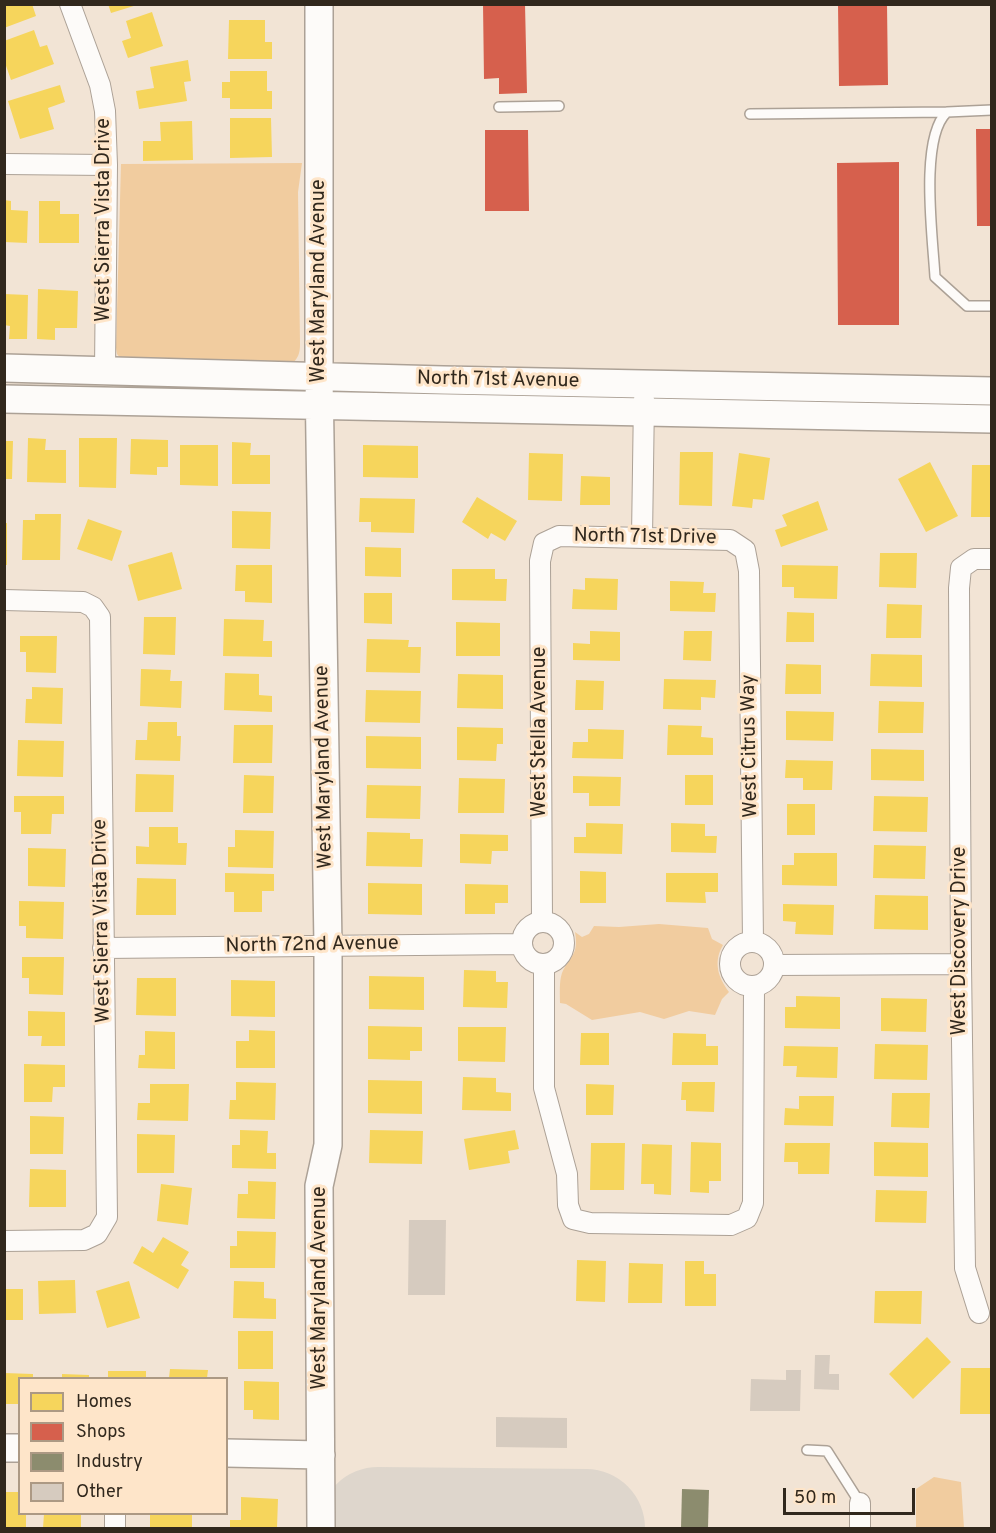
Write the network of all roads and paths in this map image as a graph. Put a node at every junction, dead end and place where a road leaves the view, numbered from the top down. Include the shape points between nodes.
1 (70, 4) edge
2 (319, 4) edge
3 (559, 106) dead end
4 (498, 107) dead end
5 (992, 110) edge
6 (947, 112) junction
7 (750, 114) dead end
8 (4, 164) edge
9 (107, 165) junction
10 (992, 306) edge
11 (4, 368) edge
12 (105, 370) junction
13 (319, 377) junction
14 (644, 385) junction
15 (992, 391) edge
16 (4, 399) edge
17 (320, 405) junction
18 (645, 412) junction
19 (992, 419) edge
20 (642, 537) junction
21 (544, 543) joint
22 (745, 550) joint
23 (992, 559) edge
24 (4, 600) edge
25 (542, 921) junction
26 (753, 942) junction
27 (521, 944) junction
28 (327, 945) junction
29 (103, 948) junction
30 (544, 964) junction
31 (961, 964) junction
32 (774, 965) junction
33 (753, 987) junction
34 (4, 1241) edge
35 (979, 1312) dead end
36 (807, 1450) dead end
37 (228, 1452) edge
38 (321, 1455) junction
39 (860, 1503) joint
40 (321, 1528) edge
41 (860, 1528) edge

1 - 9 street, West Sierra Vista Drive via 100,85
2 - 13 street, West Maryland Avenue
3 - 4 lane
5 - 6 lane
6 - 7 lane
6 - 10 lane via 939,119 930,160 935,277 967,306
8 - 9 street
9 - 12 street, West Sierra Vista Drive
11 - 12 street, North 71st Avenue
12 - 13 street, North 71st Avenue
13 - 14 street, North 71st Avenue
13 - 17 street, West Maryland Avenue
14 - 15 street, North 71st Avenue
14 - 18 street
16 - 17 street, North 71st Avenue
17 - 18 street, North 71st Avenue
17 - 28 street, West Maryland Avenue
18 - 19 street, North 71st Avenue
18 - 20 street
20 - 21 street, North 71st Drive via 559,536
20 - 22 street, North 71st Drive via 730,540
21 - 25 street, West Stella Avenue via 540,561
22 - 26 street, West Citrus Way via 749,571
23 - 31 street, West Discovery Drive via 974,559 961,568
24 - 29 street, West Sierra Vista Drive via 83,602 100,617
25 - 27 street via 529,926
25 - 30 street via 561,931 564,945 557,959
26 - 32 street via 770,951
26 - 33 street via 740,945 729,961 735,980
27 - 28 street, North 72nd Avenue
27 - 30 street via 526,956
28 - 29 street, North 72nd Avenue
28 - 38 street, West Maryland Avenue via 327,1146 319,1186
29 - 34 street, West Sierra Vista Drive via 107,1217 97,1234 84,1240
30 - 33 street via 544,1088 567,1174 573,1219 590,1223 731,1226 747,1218 753,1203
31 - 32 street
31 - 35 street, West Discovery Drive via 965,1268
32 - 33 street via 766,982
36 - 39 lane via 827,1451
37 - 38 street
38 - 40 street, West Maryland Avenue
39 - 41 street

